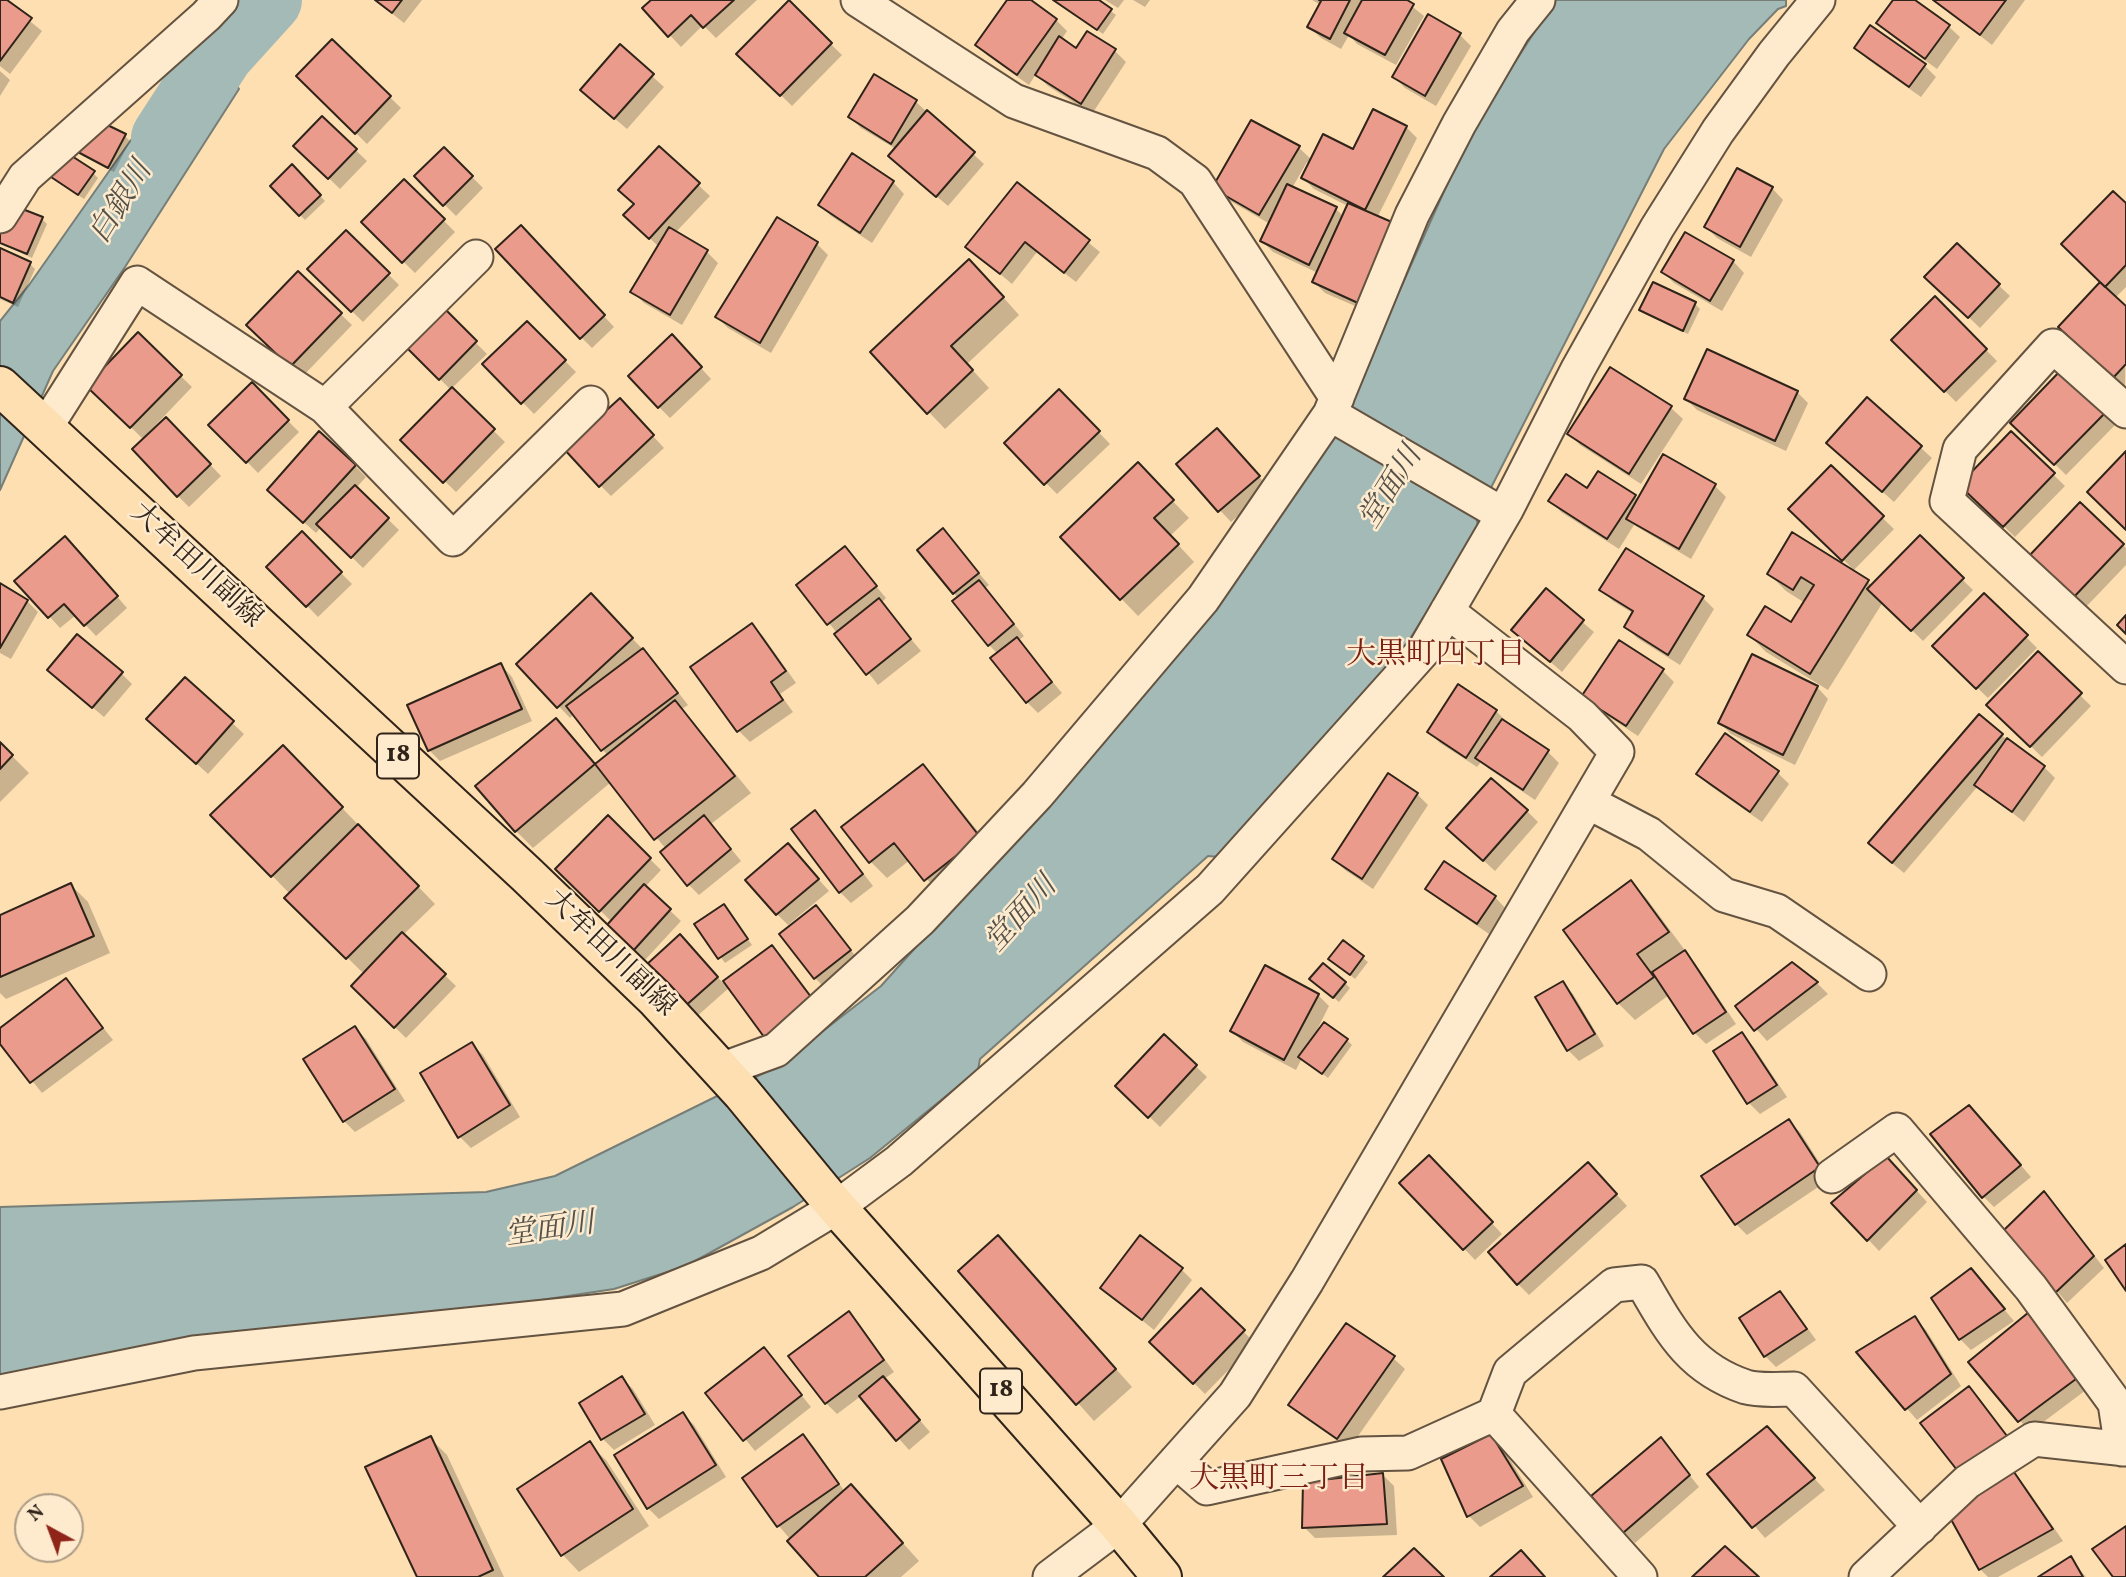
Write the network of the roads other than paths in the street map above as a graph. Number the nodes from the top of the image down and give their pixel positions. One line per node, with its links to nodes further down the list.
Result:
1 (221, 0): 5 (street)
2 (858, 0): 9 (street)
3 (1538, 0): 9 (street)
4 (1818, 0): 13 (street)
5 (0, 216)
6 (477, 257): 10 (street)
7 (0, 386): 12 (main road, 大牟田川副線 / 18)
8 (591, 403): 10 (street)
9 (1333, 406): 13 (street); 18 (street)
10 (325, 407): 12 (street)
11 (2126, 411): 15 (street)
12 (45, 428): 18 (main road, 大牟田川副線 / 18)
13 (1498, 508): 14 (street)
14 (1447, 611): 16 (street); 20 (street)
15 (2126, 667)
16 (1588, 802): 17 (street); 24 (street)
17 (1869, 974)
18 (731, 1082): 20 (main road, 大牟田川副線 / 18)
19 (1832, 1177): 23 (street)
20 (832, 1201): 21 (street); 25 (main road, 大牟田川副線 / 18)
21 (0, 1392)
22 (1494, 1414): 24 (street); 26 (street); 29 (street)
23 (2124, 1449): 26 (street)
24 (1176, 1461): 25 (street)
25 (1119, 1525): 27 (street); 28 (main road, 大牟田川副線 / 18)
26 (1920, 1527): 30 (street)
27 (1050, 1577)
28 (1162, 1577)
29 (1640, 1577)
30 (1866, 1577)

